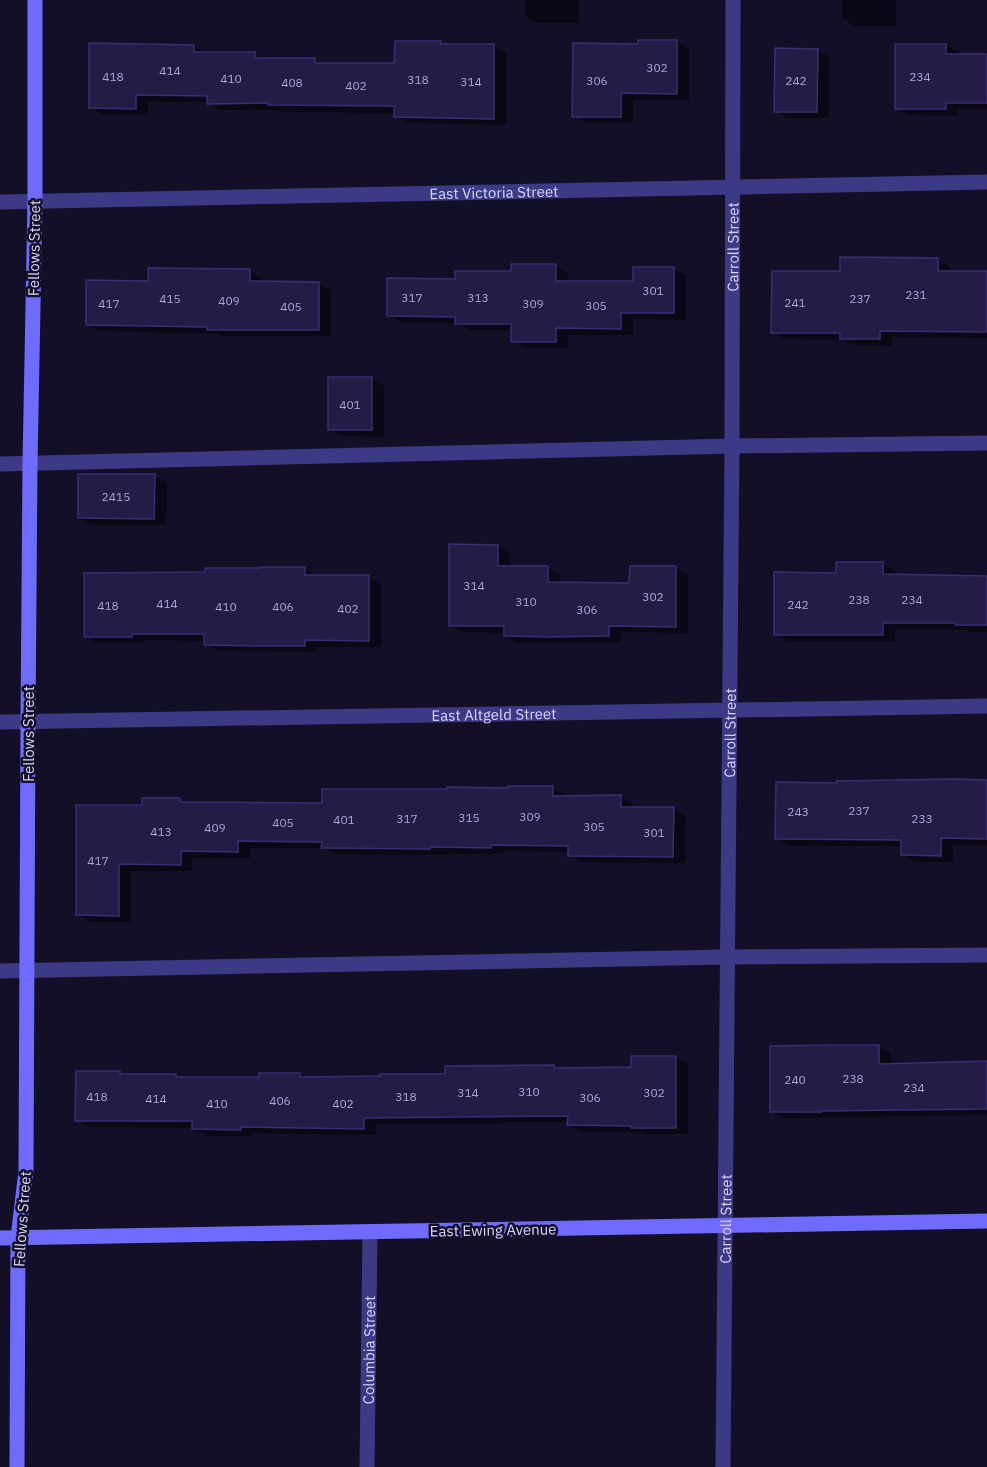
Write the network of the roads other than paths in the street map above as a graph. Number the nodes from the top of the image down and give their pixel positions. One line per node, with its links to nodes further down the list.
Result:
1 (35, 0): 5 (street, Fellows Street)
2 (733, 0): 4 (street, Carroll Street)
3 (987, 182): 4 (street, East Victoria Street)
4 (733, 187): 5 (street, East Victoria Street); 8 (street, Carroll Street)
5 (35, 201): 6 (street, East Victoria Street); 10 (street, Fellows Street)
6 (0, 202)
7 (987, 443): 8 (street)
8 (732, 446): 10 (street); 12 (street, Carroll Street)
9 (0, 464): 10 (street)
10 (30, 464): 14 (street, Fellows Street)
11 (987, 706): 12 (street, East Altgeld Street)
12 (728, 711): 14 (street, East Altgeld Street); 16 (street, Carroll Street)
13 (0, 722): 14 (street, East Altgeld Street)
14 (28, 722): 17 (street, Fellows Street)
15 (987, 955): 16 (street)
16 (726, 957): 17 (street); 20 (street, Carroll Street)
17 (27, 970): 18 (street); 23 (street, Fellows Street)
18 (0, 971)
19 (987, 1221): 20 (street, East Ewing Avenue)
20 (725, 1225): 21 (street, East Ewing Avenue); 26 (street, Carroll Street)
21 (370, 1232): 23 (street, East Ewing Avenue); 25 (street, Columbia Street)
22 (0, 1238): 23 (street, East Ewing Avenue)
23 (18, 1238): 24 (street, Fellows Street)
24 (17, 1467)
25 (367, 1467)
26 (723, 1467)

